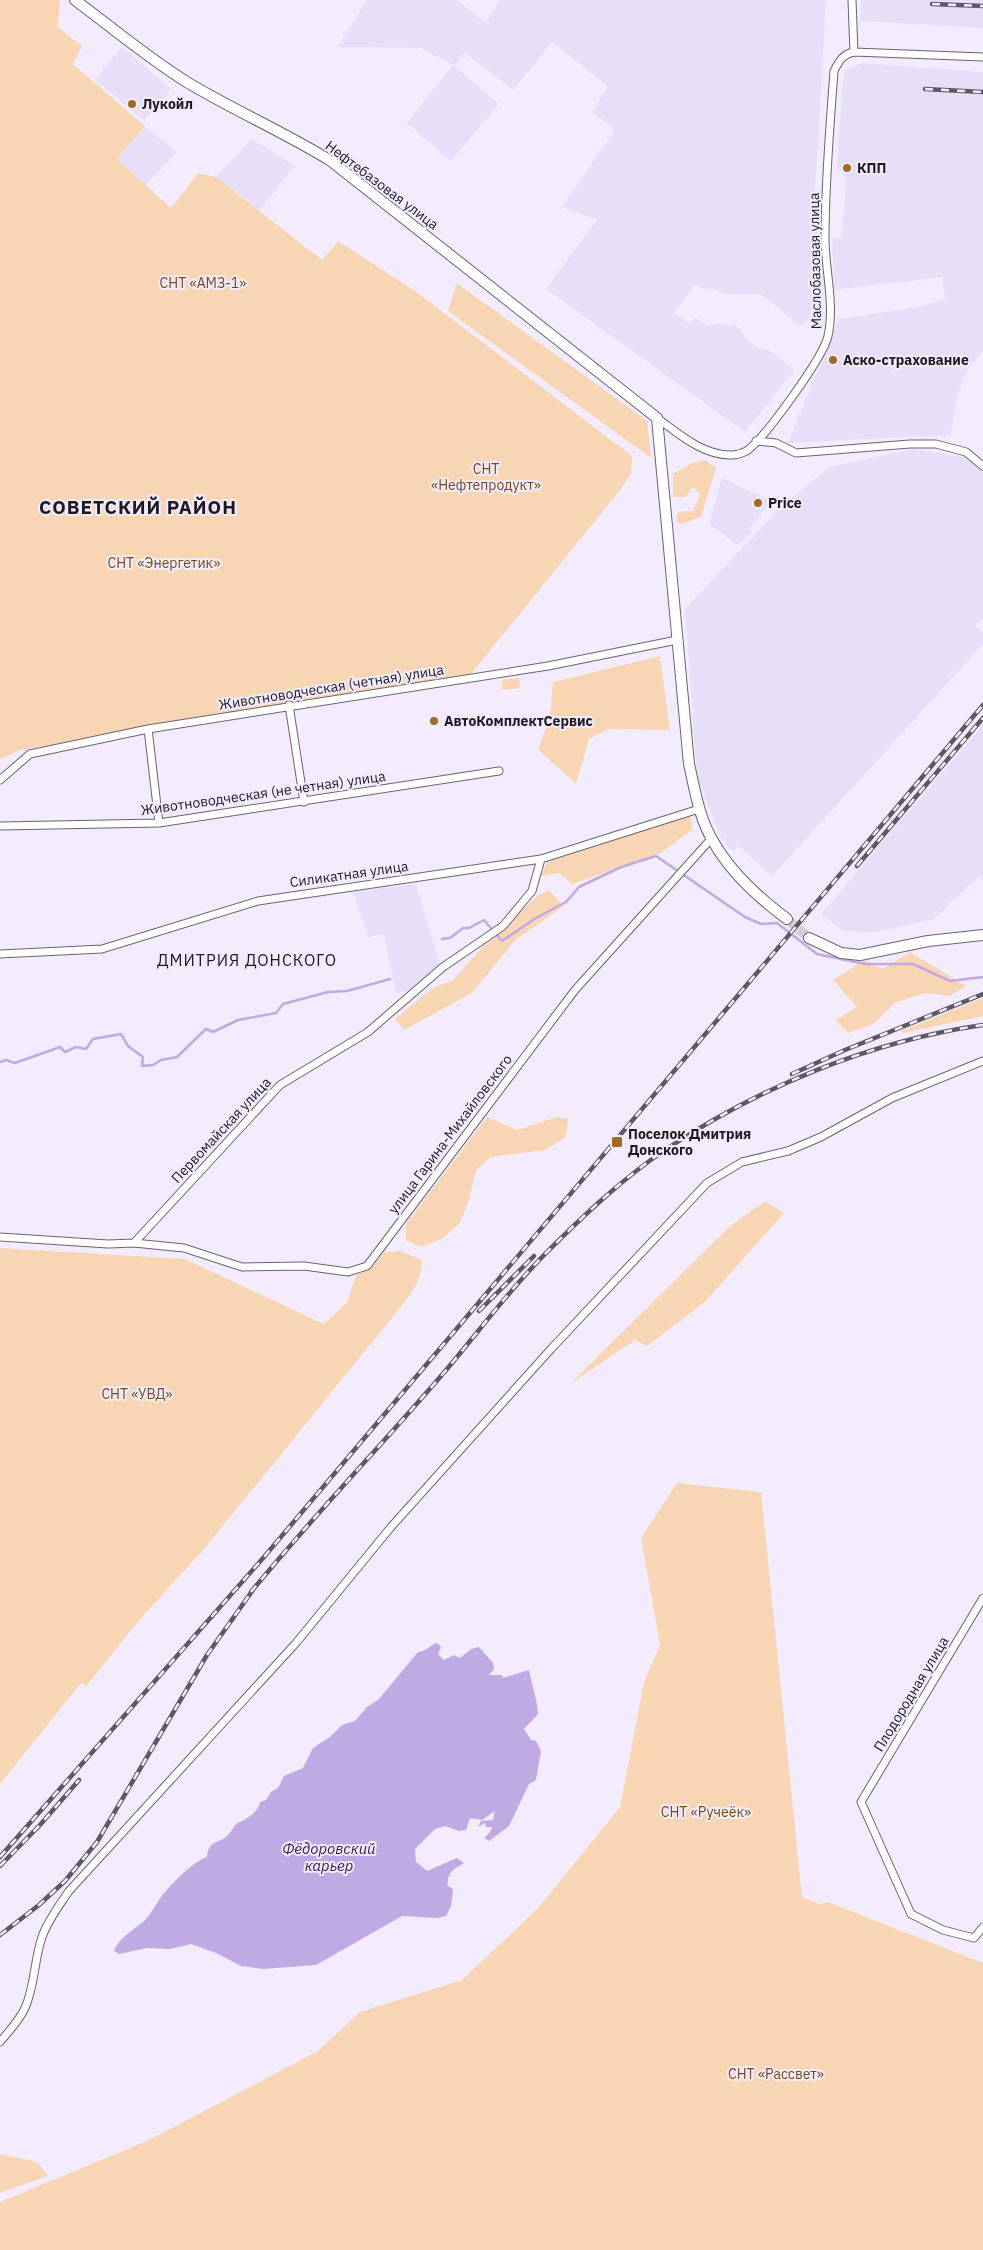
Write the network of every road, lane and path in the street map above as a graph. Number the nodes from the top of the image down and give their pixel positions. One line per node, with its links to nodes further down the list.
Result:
1 (75, 0): 5 (street, Нефтебазовая улица)
2 (852, 0): 3 (street)
3 (854, 52): 4 (street); 6 (street, Маслобазовая улица)
4 (983, 56)
5 (657, 418): 6 (street, Маслобазовая улица); 8 (street)
6 (756, 441): 7 (street)
7 (983, 466)
8 (677, 640): 9 (street, Животноводческая (четная) улица); 14 (street)
9 (289, 705): 10 (street, Животноводческая (четная) улица); 13 (street)
10 (148, 729): 12 (street, Животноводческая (четная) улица); 15 (street)
11 (499, 771): 13 (street, Животноводческая (не четная) улица)
12 (0, 780)
13 (304, 802): 15 (street, Животноводческая (не четная) улица)
14 (699, 809): 17 (street); 18 (street, Силикатная улица)
15 (159, 823): 16 (street, Животноводческая (не четная) улица)
16 (0, 826)
17 (712, 839): 19 (street); 25 (street, улица Гарина-Михайловского)
18 (541, 859): 22 (street, Силикатная улица); 25 (street, Первомайская улица)
19 (787, 919)
20 (983, 935): 21 (street)
21 (809, 938)
22 (0, 954)
23 (983, 1061): 28 (street)
24 (0, 1237): 25 (street)
25 (134, 1243)
26 (983, 1598): 27 (street, Плодородная улица)
27 (983, 1927)
28 (0, 2042)

